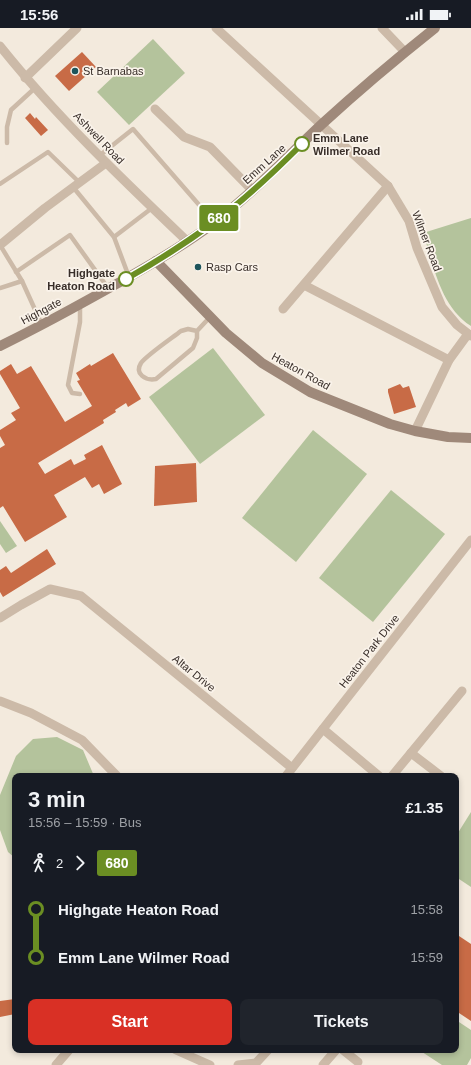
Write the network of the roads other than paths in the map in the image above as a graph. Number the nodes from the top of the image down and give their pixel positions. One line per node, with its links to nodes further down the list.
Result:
1 (77, 28): 7 (street)
2 (216, 28): 10 (street, Wilmer Road)
3 (382, 28): 6 (street)
4 (435, 28): 6 (street, Emm Lane)
5 (0, 46): 7 (street, Ashwell Road)
6 (405, 52): 10 (street, Emm Lane)
7 (25, 78): 8 (street, Ashwell Road)
8 (35, 88): 11 (lane); 12 (street, Ashwell Road)
9 (155, 108): 16 (street)
10 (322, 125): 15 (street, Wilmer Road); 16 (street, Emm Lane)
11 (7, 143)
12 (103, 159): 14 (street); 17 (street, Ashwell Road); 18 (lane)
13 (0, 184): 14 (lane)
14 (76, 185): 19 (lane); 21 (street)
15 (388, 186): 26 (street); 34 (street, Wilmer Road)
16 (252, 190): 18 (street, Emm Lane)
17 (152, 208): 19 (lane); 20 (street, Ashwell Road)
18 (214, 222): 20 (street, Emm Lane)
19 (114, 237): 24 (lane)
20 (187, 241): 22 (street, Emm Lane)
21 (0, 245): 23 (lane)
22 (156, 261): 24 (street, Highgate); 31 (street, Heaton Road)
23 (16, 272): 25 (lane); 28 (lane)
24 (129, 277): 28 (street, Highgate)
25 (22, 281): 27 (lane); 32 (lane)
26 (304, 285): 30 (street); 36 (street)
27 (0, 288)
28 (109, 289): 29 (street, Highgate)
29 (80, 304): 32 (street, Highgate); 37 (lane)
30 (283, 309)
31 (210, 317): 33 (lane); 38 (street, Heaton Road)
32 (42, 325): 35 (street, Highgate)
33 (197, 331): 33 (lane)
34 (469, 335): 36 (street)
35 (0, 346)
36 (449, 360): 38 (street)
37 (80, 394)
38 (415, 431): 39 (street, Heaton Road)
39 (471, 438)
40 (471, 540): 44 (street, Heaton Park Drive)
41 (0, 618): 46 (street, Altar Drive)
42 (462, 691): 45 (street)
43 (0, 701): 47 (street)
44 (323, 729): 46 (street, Heaton Park Drive); 49 (street)
45 (412, 753): 50 (street); 51 (street)
46 (292, 768): 48 (street, Heaton Park Drive)
47 (114, 773)
48 (288, 773)
49 (375, 773)
50 (395, 773)
51 (437, 773)
52 (66, 1053): 58 (street)
53 (183, 1053): 59 (street)
54 (265, 1053): 60 (street)
55 (333, 1053): 61 (street)
56 (347, 1053): 57 (street)
57 (358, 1062)
58 (56, 1065)
59 (210, 1065)
60 (238, 1065)
61 (323, 1065)

